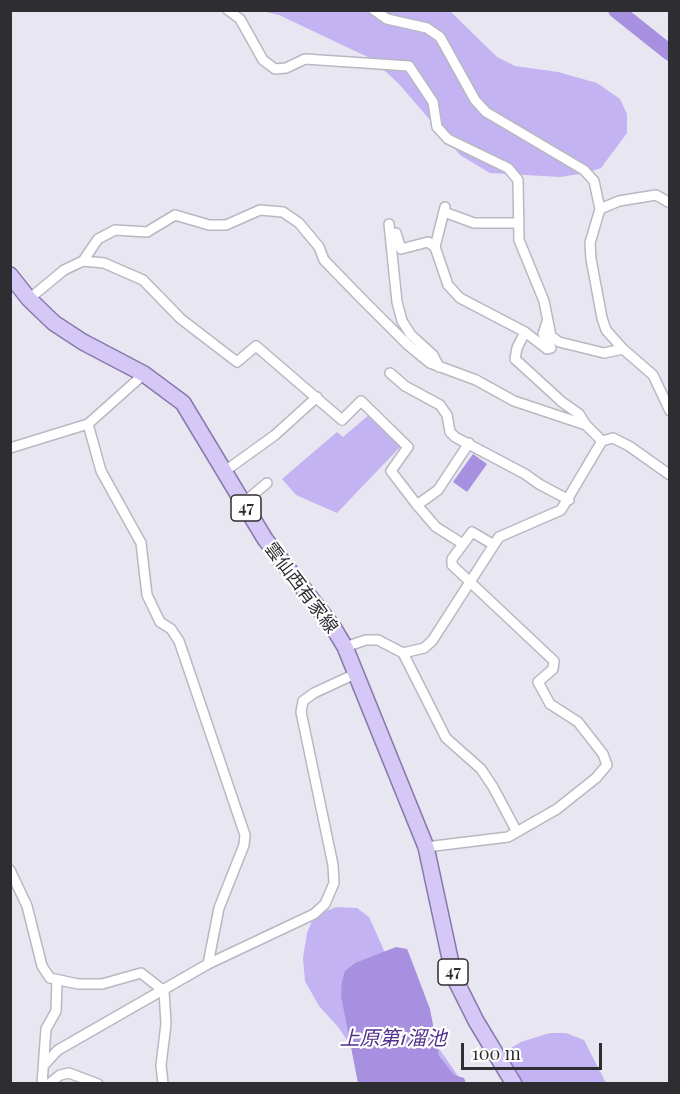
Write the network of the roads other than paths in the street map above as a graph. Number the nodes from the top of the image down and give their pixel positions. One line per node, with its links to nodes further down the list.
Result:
1 (228, 10): 5 (street)
2 (374, 10): 4 (street)
3 (669, 203): 4 (street)
4 (600, 209): 12 (street)
5 (517, 223): 6 (street); 10 (street)
6 (435, 247): 11 (street); 13 (street)
7 (82, 261): 9 (street); 13 (street); 16 (street)
8 (11, 278): 9 (main road, 雲仙西有家線 / 47)
9 (28, 298): 15 (main road, 雲仙西有家線 / 47)
10 (547, 322): 11 (street); 12 (street)
11 (525, 332): 19 (street)
12 (623, 350): 17 (street)
13 (439, 367): 19 (street)
14 (390, 373): 21 (street)
15 (144, 374): 18 (street); 23 (main road, 雲仙西有家線 / 47)
16 (317, 397): 23 (street); 28 (street)
17 (669, 411)
18 (88, 424): 22 (street); 38 (street)
19 (586, 425): 20 (street)
20 (602, 441): 24 (street); 26 (street)
21 (469, 443): 26 (street); 28 (street)
22 (10, 448)
23 (225, 471): 27 (main road, 雲仙西有家線 / 47)
24 (669, 475)
25 (267, 483): 27 (street)
26 (569, 500): 30 (street)
27 (243, 503): 32 (main road, 雲仙西有家線 / 47)
28 (417, 505): 29 (street)
29 (463, 544): 30 (street); 31 (street)
30 (494, 545): 31 (street)
31 (470, 581): 33 (street); 35 (street)
32 (345, 647): 33 (street); 34 (main road, 雲仙西有家線 / 47)
33 (403, 653): 35 (street)
34 (355, 674): 36 (main road, 雲仙西有家線 / 47); 38 (street)
35 (517, 832): 36 (street)
36 (426, 847): 46 (main road, 雲仙西有家線 / 47)
37 (10, 870): 39 (street)
38 (208, 964): 40 (street)
39 (57, 981): 40 (street); 41 (street)
40 (164, 991): 41 (street); 45 (street)
41 (45, 1064): 42 (street)
42 (42, 1083)
43 (49, 1083): 44 (street)
44 (98, 1083)
45 (163, 1083)
46 (514, 1083)

